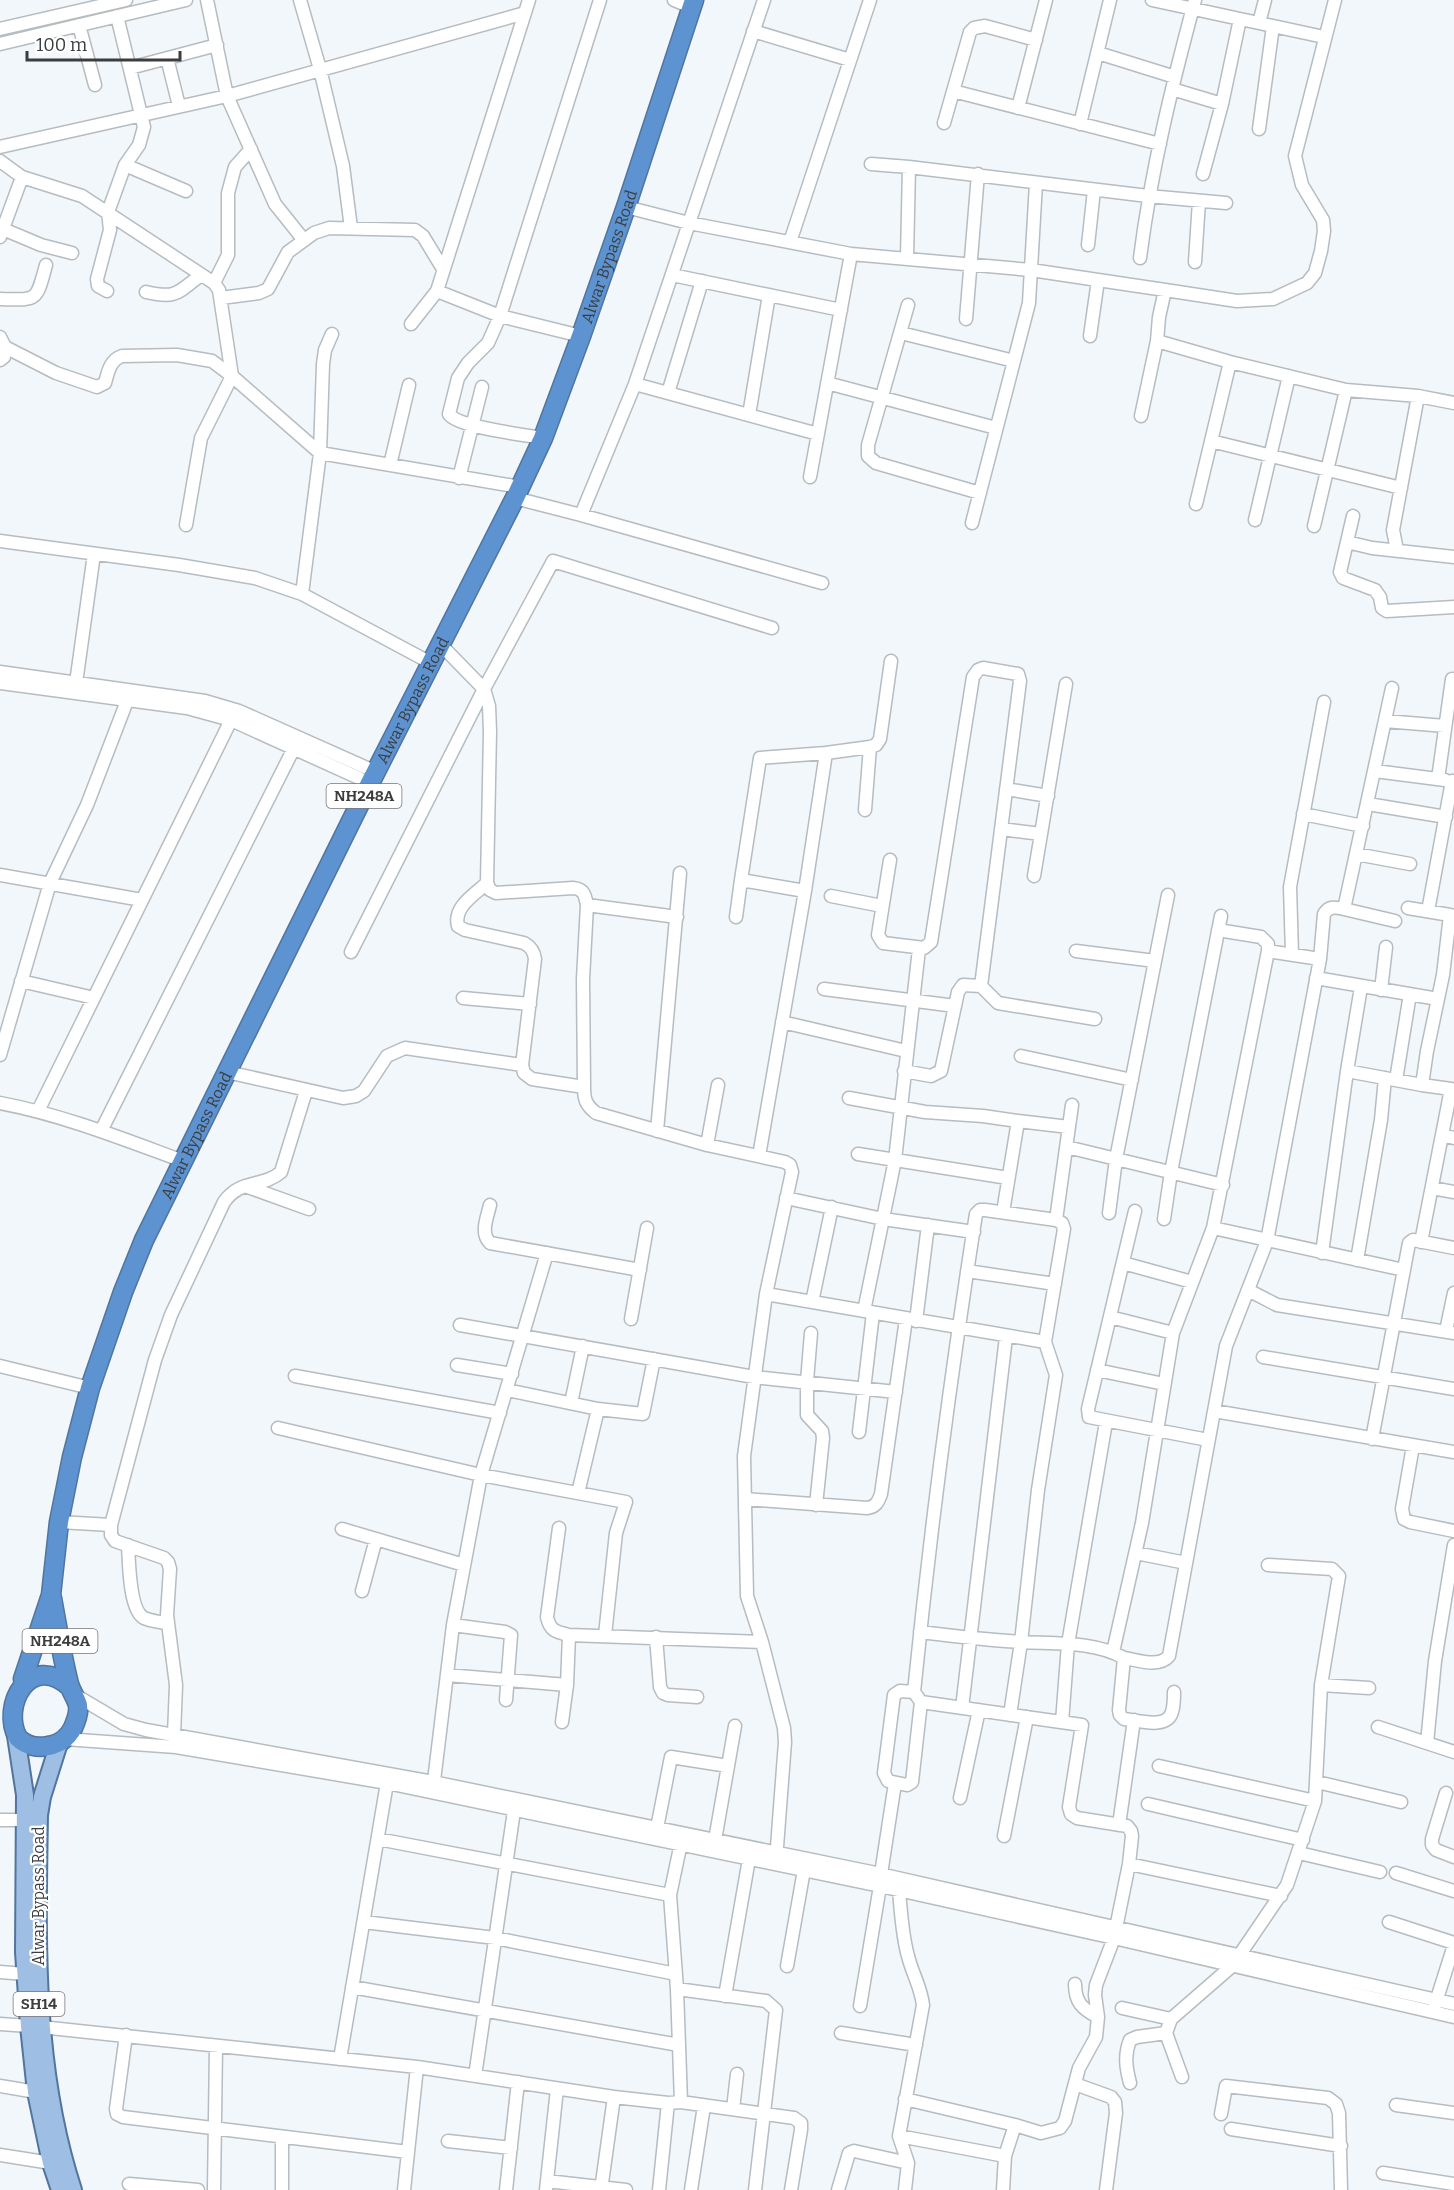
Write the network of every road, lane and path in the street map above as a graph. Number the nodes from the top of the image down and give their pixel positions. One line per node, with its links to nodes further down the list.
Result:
1 (126, 0): 22 (street)
2 (186, 0): 17 (street)
3 (207, 0): 27 (street)
4 (300, 0): 32 (street)
5 (529, 0): 16 (street)
6 (600, 0): 91 (street)
7 (764, 0): 23 (street)
8 (870, 0): 30 (street)
9 (1046, 0): 25 (street)
10 (1110, 0): 28 (street)
11 (1152, 0): 15 (street)
12 (1265, 0): 19 (street)
13 (1335, 0): 24 (street)
14 (687, 2): 60 (highway, Alwar Bypass Road / NH248A)
15 (1194, 5): 18 (street); 33 (street)
16 (525, 13): 32 (street); 75 (street)
17 (117, 16): 20 (street); 31 (street)
18 (1240, 19): 19 (street); 37 (street)
19 (1259, 23): 21 (street)
20 (79, 25): 26 (street); 34 (street)
21 (1273, 26): 24 (street); 43 (street)
22 (0, 29)
23 (753, 31): 30 (street); 62 (street)
24 (1324, 37): 82 (street)
25 (1036, 40): 35 (street); 39 (street)
26 (0, 44)
27 (217, 45): 29 (street); 36 (street)
28 (1098, 53): 33 (street); 42 (street)
29 (167, 58): 31 (street); 38 (street)
30 (850, 60): 66 (street)
31 (130, 68): 40 (street)
32 (320, 69): 36 (street); 63 (street)
33 (1174, 83): 37 (street); 44 (street)
34 (95, 85)
35 (953, 91): 39 (street); 41 (street)
36 (227, 96): 38 (street); 46 (street)
37 (1222, 104): 52 (street)
38 (179, 106): 40 (street)
39 (1018, 108): 42 (street)
40 (142, 115): 45 (street); 49 (street)
41 (944, 123)
42 (1080, 124): 44 (street)
43 (1259, 129)
44 (1160, 144): 57 (street)
45 (0, 147)
46 (250, 149): 65 (street); 81 (street)
47 (0, 161): 53 (street)
48 (871, 164): 50 (street)
49 (125, 165): 56 (street); 61 (street)
50 (909, 167): 51 (street); 70 (street)
51 (978, 174): 54 (street); 73 (street)
52 (1203, 174)
53 (22, 177): 61 (street); 64 (street)
54 (1036, 183): 55 (street); 76 (street)
55 (1094, 190): 57 (street); 67 (street)
56 (186, 191)
57 (1148, 196): 58 (street); 71 (street)
58 (1199, 201): 59 (street); 72 (street)
59 (1226, 203)
60 (626, 207): 62 (street); 96 (highway, Alwar Bypass Road / NH248A)
61 (108, 212): 77 (street); 83 (street)
62 (689, 223): 66 (street); 78 (street)
63 (351, 228): 65 (street); 75 (street)
64 (2, 233): 68 (street)
65 (303, 239): 87 (street)
66 (790, 242): 69 (street)
67 (1088, 245)
68 (72, 253)
69 (851, 254): 70 (street); 90 (street)
70 (907, 258): 73 (street)
71 (1140, 258)
72 (1195, 262)
73 (971, 264): 76 (street); 92 (street)
74 (46, 265): 88 (street)
75 (443, 269): 84 (street)
76 (1030, 270): 79 (street); 101 (street)
77 (201, 275): 81 (street); 85 (street)
78 (672, 275): 80 (street); 106 (street)
79 (1098, 280): 82 (street); 97 (street)
80 (702, 281): 86 (street); 110 (street)
81 (214, 283): 87 (street)
82 (1165, 290): 98 (street)
83 (107, 291)
84 (437, 291): 91 (street); 93 (street)
85 (146, 292)
86 (769, 295): 90 (street); 114 (street)
87 (221, 298): 103 (street)
88 (0, 299)
89 (908, 305): 94 (street)
90 (841, 310): 105 (street)
91 (500, 316): 96 (street); 116 (street)
92 (966, 319)
93 (411, 324)
94 (900, 333): 101 (street); 112 (street)
95 (332, 334): 121 (street)
96 (581, 336): 119 (highway, Alwar Bypass Road / NH248A)
97 (1090, 336)
98 (1156, 341): 102 (street); 115 (street)
99 (2, 342): 100 (street); 103 (street)
100 (0, 360)
101 (1014, 361): 117 (street)
102 (1230, 362): 104 (street); 120 (street)
103 (232, 376): 121 (street); 135 (street)
104 (1289, 376): 109 (street); 122 (street)
105 (827, 383): 112 (street); 118 (street)
106 (635, 384): 110 (street); 131 (street)
107 (409, 385): 123 (street)
108 (482, 387): 116 (street)
109 (1346, 390): 111 (street); 124 (street)
110 (668, 393): 114 (street)
111 (1418, 396): 113 (street); 127 (street)
112 (882, 398): 117 (street); 129 (street)
113 (1454, 403)
114 (749, 415): 118 (street)
115 (1141, 416)
116 (472, 425): 119 (street); 126 (street)
117 (996, 428): 129 (street)
118 (818, 434): 125 (street)
119 (543, 438): 128 (highway, Alwar Bypass Road / NH248A)
120 (1211, 441): 122 (street); 130 (street)
121 (320, 453): 123 (street); 143 (street)
122 (1271, 457): 124 (street); 133 (street)
123 (390, 465): 126 (street)
124 (1325, 470): 127 (street); 136 (street)
125 (810, 477)
126 (459, 478): 128 (street)
127 (1401, 488): 139 (street)
128 (518, 492): 131 (street); 146 (highway, Alwar Bypass Road / NH248A)
129 (980, 493): 134 (street)
130 (1196, 504)
131 (581, 515): 142 (street)
132 (1353, 516): 138 (street)
133 (1255, 520)
134 (972, 523)
135 (186, 525)
136 (1314, 526)
137 (0, 541): 140 (street)
138 (1347, 542): 139 (street); 144 (street)
139 (1396, 550): 141 (street)
140 (94, 554): 143 (street); 152 (street)
141 (1454, 557)
142 (822, 584)
143 (302, 594): 148 (street)
144 (1454, 607)
145 (772, 628): 155 (street)
146 (441, 645): 148 (highway, Alwar Bypass Road / NH248A); 155 (street)
147 (891, 661): 161 (street)
148 (431, 663): 165 (highway, Alwar Bypass Road / NH248A)
149 (0, 672): 152 (street)
150 (1452, 679): 160 (street)
151 (0, 683): 156 (street)
152 (76, 683): 158 (street)
153 (1066, 684): 169 (street)
154 (1392, 688): 159 (street)
155 (484, 689): 185 (street); 205 (street)
156 (127, 701): 158 (street); 184 (street)
157 (1324, 702): 172 (street)
158 (233, 715): 162 (street); 165 (street); 189 (street)
159 (1385, 721): 160 (street); 164 (street)
160 (1445, 726): 166 (street)
161 (870, 747): 163 (street); 171 (street)
162 (294, 748): 165 (street); 245 (street)
163 (826, 753): 183 (street); 186 (street)
164 (1375, 771): 166 (street); 170 (street)
165 (373, 778): 228 (highway, Alwar Bypass Road / NH248A)
166 (1438, 779): 167 (street)
167 (1453, 781): 173 (street)
168 (1006, 789): 169 (street); 175 (street); 202 (street)
169 (1048, 796): 176 (street)
170 (1368, 804): 173 (street); 174 (street)
171 (865, 810)
172 (1303, 814): 174 (street); 206 (street)
173 (1446, 817): 194 (street)
174 (1363, 826): 177 (street)
175 (1001, 829): 176 (street); 211 (street)
176 (1041, 834): 182 (street)
177 (1356, 854): 179 (street); 193 (street)
178 (890, 860): 191 (street)
179 (1410, 864)
180 (680, 873): 197 (street)
181 (0, 875): 184 (street)
182 (1034, 876)
183 (741, 880): 186 (street); 198 (street)
184 (50, 883): 189 (street); 210 (street)
185 (487, 883): 190 (street); 220 (street)
186 (805, 891): 223 (street)
187 (1168, 895): 208 (street)
188 (831, 896): 191 (street)
189 (142, 900): 216 (street)
190 (586, 905): 197 (street); 235 (street)
191 (882, 906): 202 (street)
192 (1408, 908): 194 (street)
193 (1344, 909): 199 (street); 207 (street)
194 (1428, 911): 195 (street)
195 (1452, 915): 218 (street)
196 (1221, 916): 200 (street)
197 (677, 917): 246 (street)
198 (736, 917)
199 (1395, 921)
200 (1218, 930): 204 (street); 255 (street)
201 (1386, 947): 214 (street)
202 (919, 949): 219 (street)
203 (1076, 951): 208 (street)
204 (1268, 951): 206 (street); 257 (street)
205 (351, 952)
206 (1292, 954): 207 (street)
207 (1320, 959): 209 (street)
208 (1155, 961): 232 (street)
209 (1316, 978): 212 (street); 275 (street)
210 (21, 981): 216 (street); 225 (street)
211 (981, 986): 221 (street); 222 (street)
212 (1361, 987): 214 (street); 230 (street)
213 (824, 989): 219 (street)
214 (1381, 990): 215 (street)
215 (1410, 994): 218 (street); 231 (street)
216 (94, 998): 242 (street)
217 (463, 998): 220 (street)
218 (1438, 999): 234 (street)
219 (912, 1001): 221 (street); 224 (street)
220 (530, 1004): 227 (street)
221 (955, 1006): 229 (street)
222 (1095, 1020)
223 (782, 1022): 224 (street); 251 (street)
224 (906, 1051): 229 (street)
225 (0, 1055)
226 (1021, 1056): 232 (street)
227 (522, 1065): 235 (street); 237 (street)
228 (228, 1071): 237 (street); 254 (highway, Alwar Bypass Road / NH248A)
229 (904, 1071): 241 (street)
230 (1347, 1071): 231 (street); 279 (street)
231 (1391, 1079): 234 (street); 280 (street)
232 (1132, 1080): 252 (street)
233 (718, 1085): 248 (street)
234 (1422, 1085): 236 (street)
235 (584, 1087): 246 (street)
236 (1452, 1090): 247 (street)
237 (306, 1091): 258 (street)
238 (849, 1098): 241 (street)
239 (0, 1103): 242 (street)
240 (1072, 1105): 244 (street)
241 (901, 1107): 243 (street); 253 (street)
242 (38, 1111): 245 (street)
243 (1018, 1121): 244 (street); 256 (street)
244 (1069, 1127): 249 (street)
245 (101, 1131): 254 (street)
246 (657, 1131): 248 (street)
247 (1448, 1137): 259 (street)
248 (707, 1145): 251 (street)
249 (1067, 1147): 252 (street); 270 (street)
250 (858, 1154): 253 (street)
251 (759, 1156): 261 (street)
252 (1116, 1159): 255 (street); 267 (street)
253 (895, 1160): 256 (street); 268 (street)
254 (183, 1161): 316 (highway, Alwar Bypass Road / NH248A)
255 (1171, 1172): 257 (street); 269 (street)
256 (1008, 1178): 266 (street)
257 (1223, 1185): 273 (street)
258 (244, 1186): 264 (street); 338 (street)
259 (1432, 1188): 260 (street); 276 (street)
260 (1454, 1192)
261 (786, 1198): 263 (street); 289 (street)
262 (490, 1205): 278 (street)
263 (832, 1208): 268 (street); 290 (street)
264 (309, 1209)
265 (1136, 1211): 281 (street)
266 (1003, 1212): 270 (street); 274 (street)
267 (1108, 1213)
268 (883, 1219): 271 (street); 291 (street)
269 (1164, 1219)
270 (1056, 1220): 286 (street)
271 (928, 1225): 274 (street); 294 (street)
272 (647, 1228): 282 (street)
273 (1213, 1228): 275 (street); 285 (street)
274 (974, 1232): 284 (street)
275 (1266, 1241): 279 (street); 287 (street)
276 (1421, 1242): 277 (street); 283 (street)
277 (1454, 1248)
278 (547, 1253): 282 (street); 301 (street)
279 (1322, 1253): 280 (street)
280 (1357, 1260): 283 (street)
281 (1123, 1263): 285 (street); 292 (street)
282 (640, 1270): 293 (street)
283 (1404, 1270): 295 (street)
284 (967, 1271): 286 (street); 297 (street)
285 (1192, 1282): 300 (street)
286 (1055, 1284): 303 (street)
287 (1248, 1290): 295 (street); 323 (street)
288 (1454, 1293): 298 (street)
289 (766, 1294): 290 (street); 312 (street)
290 (812, 1302): 291 (street)
291 (868, 1312): 294 (street); 317 (street)
292 (1110, 1317): 300 (street); 309 (street)
293 (632, 1319)
294 (911, 1320): 297 (street); 320 (street)
295 (1393, 1323): 298 (street); 313 (street)
296 (460, 1324): 301 (street)
297 (957, 1328): 302 (street); 353 (street)
298 (1450, 1332)
299 (811, 1333): 314 (street)
300 (1173, 1333): 315 (street)
301 (524, 1336): 304 (street); 310 (street)
302 (1006, 1337): 303 (street); 357 (street)
303 (1045, 1342): 359 (street)
304 (583, 1346): 306 (street); 321 (street)
305 (1263, 1357): 313 (street)
306 (654, 1359): 312 (street); 322 (street)
307 (457, 1365): 310 (street)
308 (0, 1366): 316 (street)
309 (1097, 1370): 315 (street); 325 (street)
310 (512, 1374): 319 (street)
311 (295, 1376): 324 (street)
312 (754, 1377): 314 (street); 335 (street)
313 (1383, 1377): 318 (street); 329 (street)
314 (807, 1381): 317 (street); 336 (street)
315 (1164, 1384): 327 (street)
316 (90, 1388): 337 (highway, Alwar Bypass Road / NH248A)
317 (864, 1388): 320 (street); 328 (street)
318 (1454, 1389)
319 (507, 1390): 321 (street); 324 (street)
320 (896, 1392): 336 (street)
321 (571, 1403): 322 (street)
322 (598, 1409): 334 (street)
323 (1214, 1411): 329 (street); 330 (street)
324 (500, 1413): 333 (street)
325 (1106, 1422): 327 (street); 360 (street)
326 (278, 1428): 333 (street)
327 (1156, 1431): 330 (street); 345 (street)
328 (859, 1432)
329 (1372, 1439): 331 (street)
330 (1208, 1440): 346 (street)
331 (1413, 1446): 332 (street); 341 (street)
332 (1454, 1452)
333 (481, 1474): 334 (street); 347 (street)
334 (578, 1493): 355 (street)
335 (745, 1499): 336 (street); 358 (street)
336 (816, 1505)
337 (59, 1522): 338 (street); 350 (highway, Alwar Bypass Road / NH248A)
338 (111, 1525): 343 (street)
339 (559, 1528): 354 (street)
340 (342, 1529): 342 (street)
341 (1454, 1531)
342 (376, 1539): 347 (street); 349 (street)
343 (128, 1545): 351 (street); 351 (street)
344 (1454, 1545): 387 (street)
345 (1136, 1553): 346 (street); 361 (street)
346 (1186, 1563): 362 (street)
347 (464, 1565): 352 (street)
348 (1268, 1565): 366 (street)
349 (362, 1591)
350 (51, 1594): 365 (highway, NH248A); 370 (highway, NH248A)
351 (168, 1624): 385 (street)
352 (453, 1625): 363 (street); 364 (street)
353 (920, 1632): 357 (street); 373 (street)
354 (569, 1635): 355 (street); 368 (street)
355 (605, 1635): 356 (street)
356 (656, 1637): 358 (street); 372 (street)
357 (971, 1638): 359 (street); 375 (street)
358 (762, 1642): 411 (street)
359 (1021, 1642): 360 (street); 377 (street)
360 (1068, 1644): 361 (street); 381 (street)
361 (1113, 1652): 362 (street)
362 (1124, 1658): 379 (street)
363 (447, 1675): 364 (street); 394 (street)
364 (507, 1680): 368 (street); 374 (street)
365 (21, 1681): 367 (highway, NH248A); 370 (highway, NH248A); 384 (highway, NH248A)
366 (1321, 1685): 369 (street); 391 (street)
367 (0, 1686)
368 (567, 1686): 380 (street)
369 (1370, 1688)
370 (72, 1691): 385 (street); 386 (highway, NH248A)
371 (1174, 1692): 379 (street)
372 (697, 1697)
373 (917, 1697): 375 (street); 392 (street); 392 (street)
374 (506, 1700)
375 (962, 1708): 376 (street)
376 (979, 1710): 377 (street); 396 (street)
377 (1010, 1715): 378 (street)
378 (1027, 1717): 381 (street); 405 (street)
379 (1134, 1720): 403 (street)
380 (562, 1722)
381 (1062, 1722): 403 (street)
382 (735, 1726): 389 (street)
383 (1378, 1727): 387 (street)
384 (9, 1731): 386 (highway); 401 (main road, SH14)
385 (174, 1735): 394 (street)
386 (62, 1741): 393 (street); 401 (main road, SH14)
387 (1426, 1743): 388 (street)
388 (1454, 1752)
389 (728, 1766): 404 (street); 408 (street)
390 (1160, 1766): 397 (street)
391 (1317, 1782): 397 (street); 398 (street)
392 (895, 1783): 418 (street)
393 (387, 1784): 394 (street); 406 (street)
394 (433, 1787): 399 (street)
395 (1446, 1793): 410 (street)
396 (960, 1798)
397 (1315, 1801): 409 (street)
398 (1401, 1802)
399 (515, 1804): 404 (street); 407 (street); 413 (street)
400 (1148, 1804): 409 (street)
401 (32, 1817): 402 (street); 431 (main road, SH14); 446 (main road, Alwar Bypass Road / SH14)
402 (0, 1820)
403 (1119, 1825): 414 (street)
404 (657, 1828): 407 (street)
405 (1004, 1836)
406 (378, 1839): 413 (street); 423 (street)
407 (682, 1839): 408 (street); 412 (street); 421 (street)
408 (715, 1840): 411 (street)
409 (1301, 1847): 416 (street); 422 (street)
410 (1454, 1857)
411 (776, 1858): 412 (street); 415 (street); 418 (street)
412 (749, 1859): 436 (street)
413 (506, 1864): 421 (street); 426 (street)
414 (1129, 1864): 422 (street); 425 (street)
415 (804, 1870): 418 (street); 429 (street)
416 (1380, 1872)
417 (1396, 1873): 420 (street)
418 (880, 1880): 419 (street); 425 (street); 438 (street)
419 (899, 1890): 425 (street); 451 (street)
420 (1454, 1891)
421 (670, 1895): 432 (street)
422 (1281, 1896): 428 (street)
423 (364, 1922): 426 (street); 434 (street)
424 (1389, 1922): 427 (street)
425 (1115, 1933): 428 (street); 442 (street)
426 (495, 1938): 432 (street); 441 (street)
427 (1454, 1944): 439 (street)
428 (1236, 1960): 439 (street); 444 (street)
429 (787, 1966)
430 (0, 1972): 431 (street)
431 (25, 1974): 446 (main road, SH14)
432 (676, 1974): 435 (street)
433 (1075, 1984): 442 (street)
434 (352, 1987): 441 (street); 453 (street)
435 (677, 1989): 436 (street); 450 (street)
436 (725, 1996): 473 (street)
437 (1454, 2004): 439 (street)
438 (860, 2006)
439 (1435, 2006): 443 (street)
440 (1122, 2008): 444 (street)
441 (484, 2011): 450 (street); 456 (street)
442 (1098, 2017): 460 (street)
443 (1454, 2018)
444 (1171, 2019): 448 (street)
445 (0, 2024): 446 (street)
446 (35, 2026): 449 (street); 463 (main road, SH14); 495 (main road, Alwar Bypass Road / SH14)
447 (841, 2033): 451 (street)
448 (1166, 2033): 457 (street); 459 (street)
449 (126, 2035): 452 (street); 475 (street)
450 (679, 2045): 466 (street)
451 (916, 2046): 465 (street)
452 (216, 2047): 453 (street); 475 (street)
453 (340, 2059): 454 (street)
454 (417, 2067): 456 (street); 482 (street)
455 (737, 2074): 470 (street)
456 (475, 2076): 458 (street)
457 (1182, 2077)
458 (518, 2082): 462 (street); 481 (street)
459 (1130, 2083)
460 (1075, 2084): 474 (street); 508 (street)
461 (0, 2086): 463 (street)
462 (557, 2089): 464 (street); 491 (street)
463 (36, 2092): 486 (main road, SH14)
464 (614, 2097): 467 (street); 492 (street)
465 (905, 2099): 474 (street); 477 (street)
466 (681, 2102): 467 (street); 469 (street)
467 (668, 2103): 501 (street)
468 (1396, 2105): 471 (street)
469 (704, 2106): 470 (street); 502 (street)
470 (733, 2109): 473 (street)
471 (1454, 2113)
472 (1221, 2114): 480 (street)
473 (764, 2115): 503 (street); 504 (street)
474 (1015, 2125): 484 (street)
475 (215, 2129): 478 (street); 497 (street)
476 (1231, 2129): 480 (street)
477 (899, 2136): 484 (street); 487 (street)
478 (282, 2137): 482 (street); 498 (street)
479 (448, 2141): 481 (street)
480 (1341, 2146): 509 (street)
481 (511, 2148): 499 (street)
482 (408, 2152): 493 (street)
483 (0, 2155): 485 (street); 486 (street)
484 (1005, 2156): 507 (street)
485 (0, 2162)
486 (51, 2163): 494 (main road, SH14)
487 (908, 2163): 505 (street); 506 (street)
488 (1383, 2173): 490 (street)
489 (129, 2184): 496 (street)
490 (1454, 2184)
491 (546, 2186): 492 (street)
492 (601, 2188): 500 (street)
493 (406, 2189)
494 (60, 2190)
495 (73, 2190)
496 (198, 2190)
497 (214, 2190)
498 (282, 2190)
499 (506, 2190)
500 (626, 2190)
501 (659, 2190)
502 (691, 2190)
503 (755, 2190)
504 (791, 2190)
505 (838, 2190)
506 (905, 2190)
507 (1003, 2190)
508 (1106, 2190)
509 (1341, 2190)

